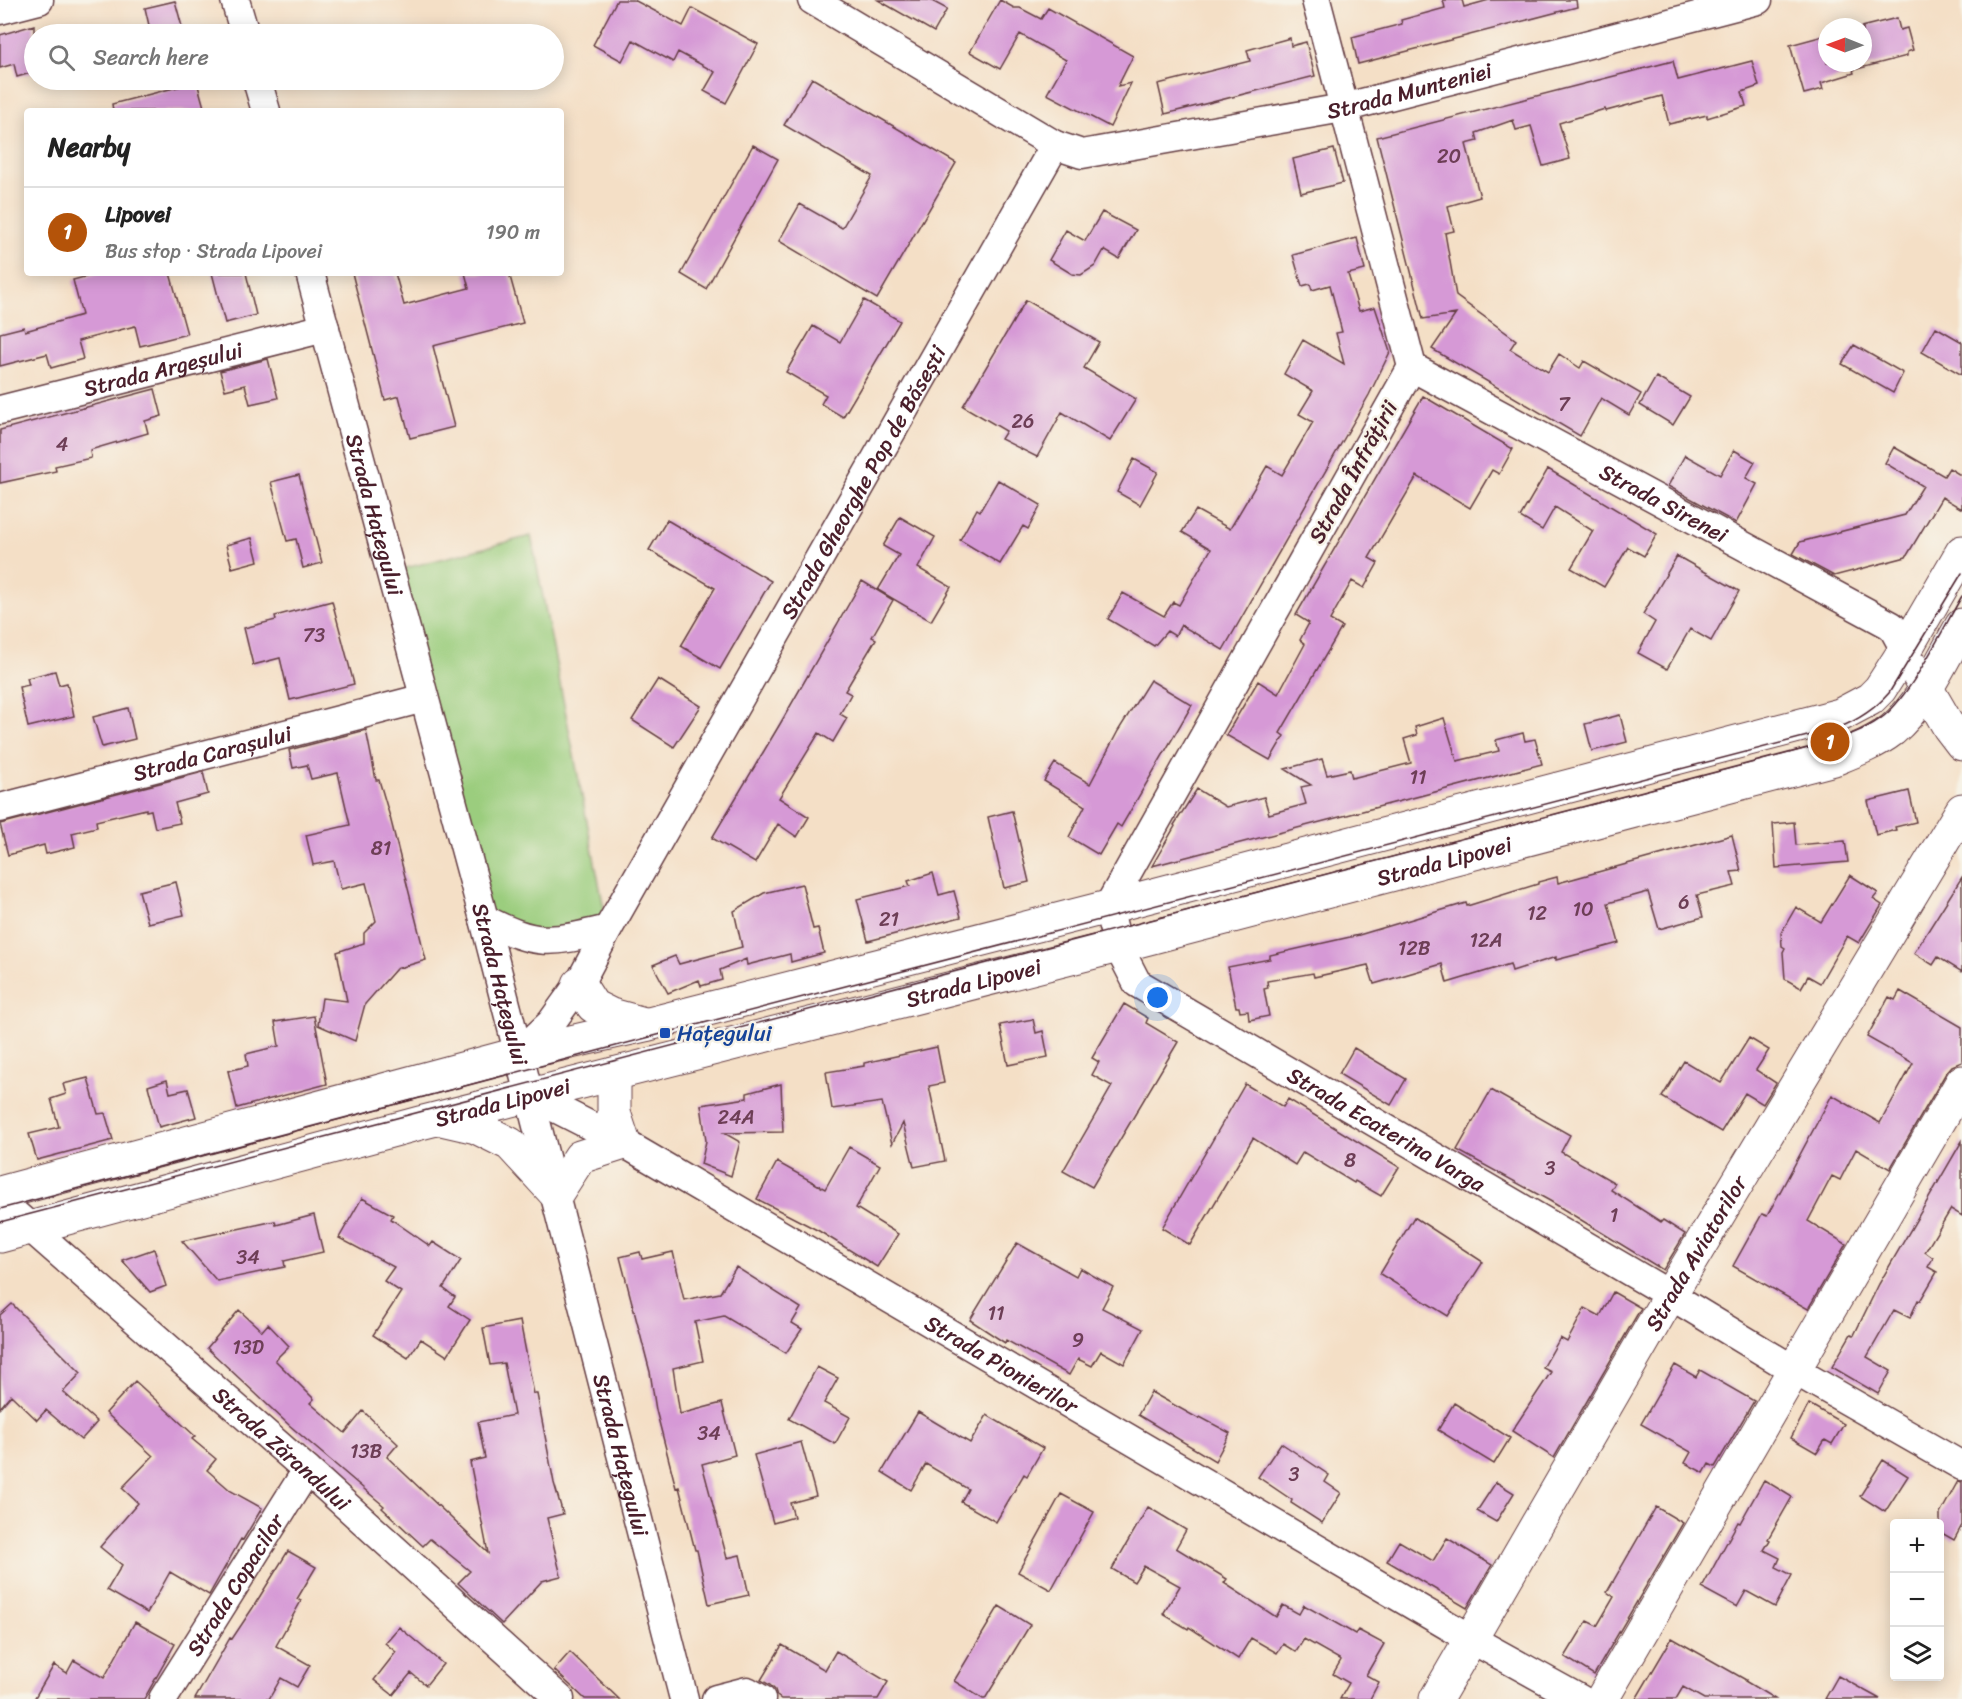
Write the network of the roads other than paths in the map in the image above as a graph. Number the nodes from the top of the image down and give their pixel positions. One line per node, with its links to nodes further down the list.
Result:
1 (39, 0): 6 (street)
2 (236, 0): 7 (street)
3 (812, 0): 11 (street)
4 (1316, 0): 10 (street)
5 (1758, 0): 10 (street, Strada Munteniei)
6 (0, 10)
7 (242, 24)
8 (260, 90): 9 (street)
9 (265, 108)
10 (1343, 108): 11 (street, Strada Munteniei); 14 (street)
11 (1054, 145): 26 (street, Strada Gheorghe Pop de Băsești)
12 (311, 276): 13 (street, Strada Hațegului)
13 (325, 328): 15 (street, Strada Argeșului); 20 (street, Strada Hațegului)
14 (1412, 368): 18 (street, Strada Sirenei); 24 (street, Strada Înfrățirii)
15 (0, 410)
16 (1962, 552): 18 (street)
17 (1962, 625): 19 (street)
18 (1905, 650): 19 (street); 24 (street, Strada Lipovei)
19 (1926, 688): 21 (street); 27 (street, Strada Lipovei)
20 (424, 698): 22 (street, Strada Carașului); 25 (street, Strada Hațegului)
21 (1962, 744)
22 (0, 807)
23 (1962, 810): 41 (street, Strada Aviatorilor)
24 (1108, 907): 27 (street, Strada Ecaterina Varga); 29 (street, Strada Lipovei)
25 (484, 919): 26 (street); 30 (street, Strada Hațegului)
26 (608, 928): 28 (street, Strada Gheorghe Pop de Băsești)
27 (1118, 946): 31 (street, Strada Lipovei); 41 (street, Strada Ecaterina Varga)
28 (579, 984): 29 (street); 30 (street, Strada Gheorghe Pop de Băsești)
29 (645, 1025): 30 (street, Strada Lipovei)
30 (518, 1054): 33 (street, Strada Hațegului); 36 (street, Strada Lipovei)
31 (614, 1074): 33 (street, Strada Lipovei); 35 (street)
32 (1962, 1082): 42 (street)
33 (530, 1095): 34 (street, Strada Lipovei); 35 (street, Strada Pionierilor); 37 (street, Strada Hațegului)
34 (439, 1118): 37 (street); 39 (street, Strada Lipovei)
35 (624, 1143): 37 (street); 45 (street, Strada Pionierilor)
36 (0, 1193)
37 (556, 1194): 48 (street, Strada Hațegului)
38 (0, 1201): 39 (street, Strada Zărandului)
39 (32, 1228): 40 (street, Strada Lipovei); 44 (street, Strada Zărandului)
40 (0, 1236)
41 (1670, 1295): 42 (street, Strada Ecaterina Varga); 45 (street, Strada Aviatorilor)
42 (1794, 1370): 43 (street, Strada Ecaterina Varga); 53 (street)
43 (1962, 1466)
44 (307, 1470): 46 (street, Strada Copacilor); 47 (street, Strada Zărandului)
45 (1471, 1639): 51 (street, Strada Aviatorilor); 52 (street, Strada Pionierilor)
46 (163, 1699)
47 (560, 1699)
48 (684, 1699)
49 (716, 1699): 50 (street)
50 (761, 1699)
51 (1436, 1699)
52 (1580, 1699)
53 (1602, 1699)

